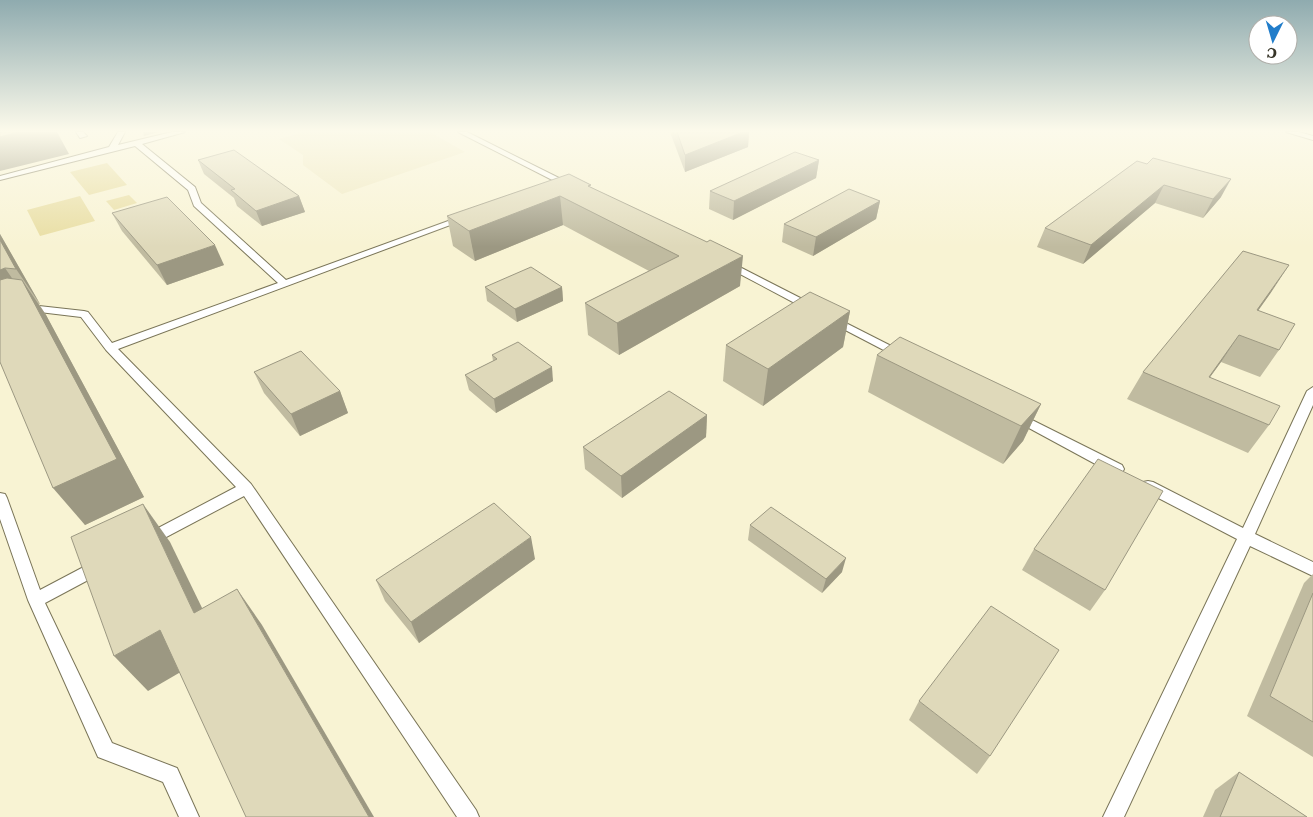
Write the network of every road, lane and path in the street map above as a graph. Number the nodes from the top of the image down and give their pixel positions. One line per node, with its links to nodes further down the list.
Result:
1 (30, 170): 4 (lane)
2 (169, 170): 10 (lane)
3 (539, 170): 5 (lane)
4 (0, 178)
5 (563, 182): 6 (lane); 7 (lane)
6 (544, 188)
7 (581, 190)
8 (470, 216): 10 (lane)
9 (714, 257): 13 (lane)
10 (285, 284): 12 (lane)
11 (0, 318): 12 (lane)
12 (110, 348): 18 (lane)
13 (915, 363)
14 (1313, 391): 20 (lane)
15 (1011, 413): 16 (lane)
16 (1124, 473)
17 (1142, 482): 20 (lane)
18 (246, 488): 21 (lane); 26 (lane)
19 (0, 498): 24 (lane)
20 (1246, 537): 23 (lane); 27 (lane)
21 (132, 549)
22 (114, 558): 24 (lane)
23 (1313, 569)
24 (36, 600): 25 (lane)
25 (188, 817)
26 (469, 817)
27 (1113, 817)

